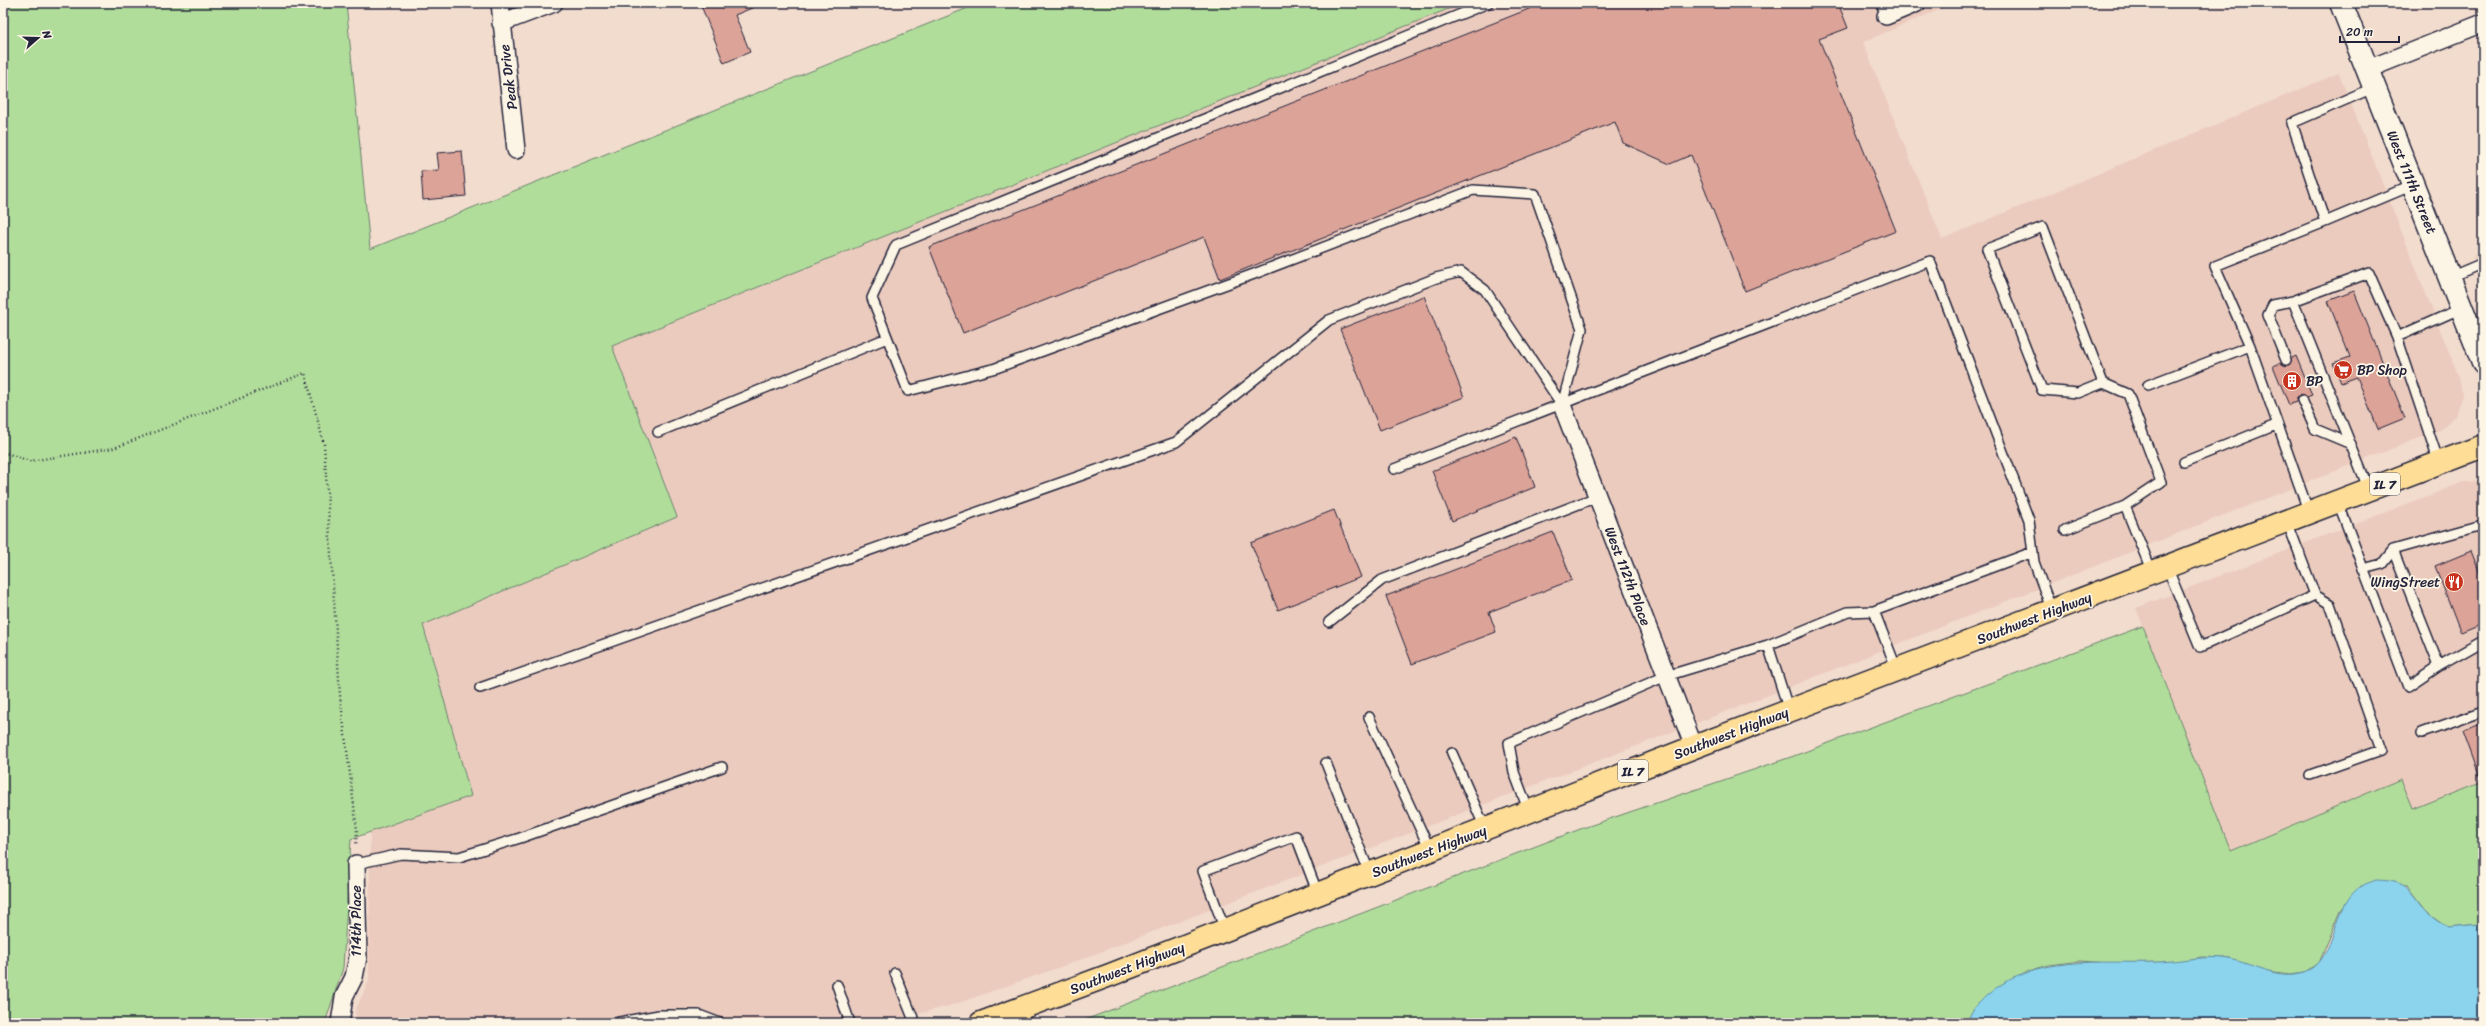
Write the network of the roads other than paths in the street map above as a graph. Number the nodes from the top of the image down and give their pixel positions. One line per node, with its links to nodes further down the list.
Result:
1 (500, 3): 7 (street, Peak Drive)
2 (554, 3): 7 (street)
3 (1488, 3): 18 (lane)
4 (1917, 3): 6 (street)
5 (2341, 3): 9 (main road, West 111th Street)
6 (1883, 10)
7 (502, 23): 10 (street, Peak Drive)
8 (2483, 23): 9 (street)
9 (2371, 78): 11 (main road, West 111th Street); 12 (lane)
10 (516, 150)
11 (2414, 185): 12 (lane); 14 (main road, West 111th Street)
12 (2325, 222): 19 (lane)
13 (2483, 263): 14 (lane)
14 (2450, 277): 16 (main road, West 111th Street)
15 (2294, 300): 17 (lane); 21 (lane); 28 (lane)
16 (2462, 308): 17 (lane); 20 (main road, West 111th Street)
17 (2397, 337): 31 (lane)
18 (887, 338): 25 (lane); 27 (lane)
19 (2250, 346): 23 (lane); 26 (lane)
20 (2482, 355)
21 (2286, 360)
22 (2103, 383): 22 (lane); 36 (lane)
23 (2148, 385)
24 (2302, 400): 28 (lane)
25 (1562, 404): 32 (lane); 34 (street, West 112th Place); 42 (lane); 54 (lane)
26 (2276, 425): 30 (lane); 37 (lane)
27 (658, 432)
28 (2351, 444): 33 (lane)
29 (2483, 446): 31 (main road, Southwest Highway / IL 7)
30 (2184, 462)
31 (2439, 463): 33 (main road, Southwest Highway / IL 7)
32 (1394, 469)
33 (2369, 490): 35 (main road, Southwest Highway / IL 7)
34 (1597, 497): 48 (lane); 53 (street, West 112th Place)
35 (2338, 502): 37 (main road, Southwest Highway / IL 7); 43 (lane)
36 (2125, 506): 40 (lane); 44 (lane)
37 (2309, 513): 38 (main road, Southwest Highway / IL 7)
38 (2287, 521): 44 (main road, Southwest Highway / IL 7); 45 (lane)
39 (2483, 528): 41 (lane)
40 (2065, 530)
41 (2393, 550): 43 (lane); 51 (lane)
42 (2034, 552): 46 (lane); 47 (lane)
43 (2363, 569): 51 (lane)
44 (2159, 570): 45 (lane); 46 (main road, Southwest Highway / IL 7)
45 (2315, 595): 63 (lane)
46 (2052, 610): 52 (main road, Southwest Highway / IL 7)
47 (1874, 611): 50 (lane); 52 (lane)
48 (1329, 622)
49 (2483, 641): 51 (lane)
50 (1768, 645): 53 (lane); 55 (lane)
51 (2439, 666)
52 (1897, 670): 55 (main road, Southwest Highway / IL 7)
53 (1666, 676): 59 (street, West 112th Place); 64 (lane)
54 (480, 688)
55 (1789, 711): 59 (main road, Southwest Highway / IL 7)
56 (2483, 711): 58 (lane)
57 (1369, 717): 66 (lane)
58 (2422, 733)
59 (1694, 747): 64 (main road, Southwest Highway / IL 7)
60 (1452, 753): 65 (lane)
61 (1326, 762): 68 (lane)
62 (722, 767): 67 (lane)
63 (2310, 775)
64 (1530, 812): 65 (main road, Southwest Highway / IL 7)
65 (1485, 829): 66 (main road, Southwest Highway / IL 7)
66 (1430, 850): 68 (main road, Southwest Highway / IL 7)
67 (356, 864): 73 (street, 114th Place)
68 (1370, 874): 69 (main road, Southwest Highway / IL 7)
69 (1318, 894): 70 (main road, Southwest Highway / IL 7); 70 (lane)
70 (1225, 930): 78 (main road, Southwest Highway / IL 7)
71 (895, 973): 77 (lane)
72 (837, 985): 76 (lane)
73 (340, 1023)
74 (614, 1023): 75 (lane)
75 (720, 1023)
76 (850, 1023)
77 (916, 1023)
78 (981, 1023)

